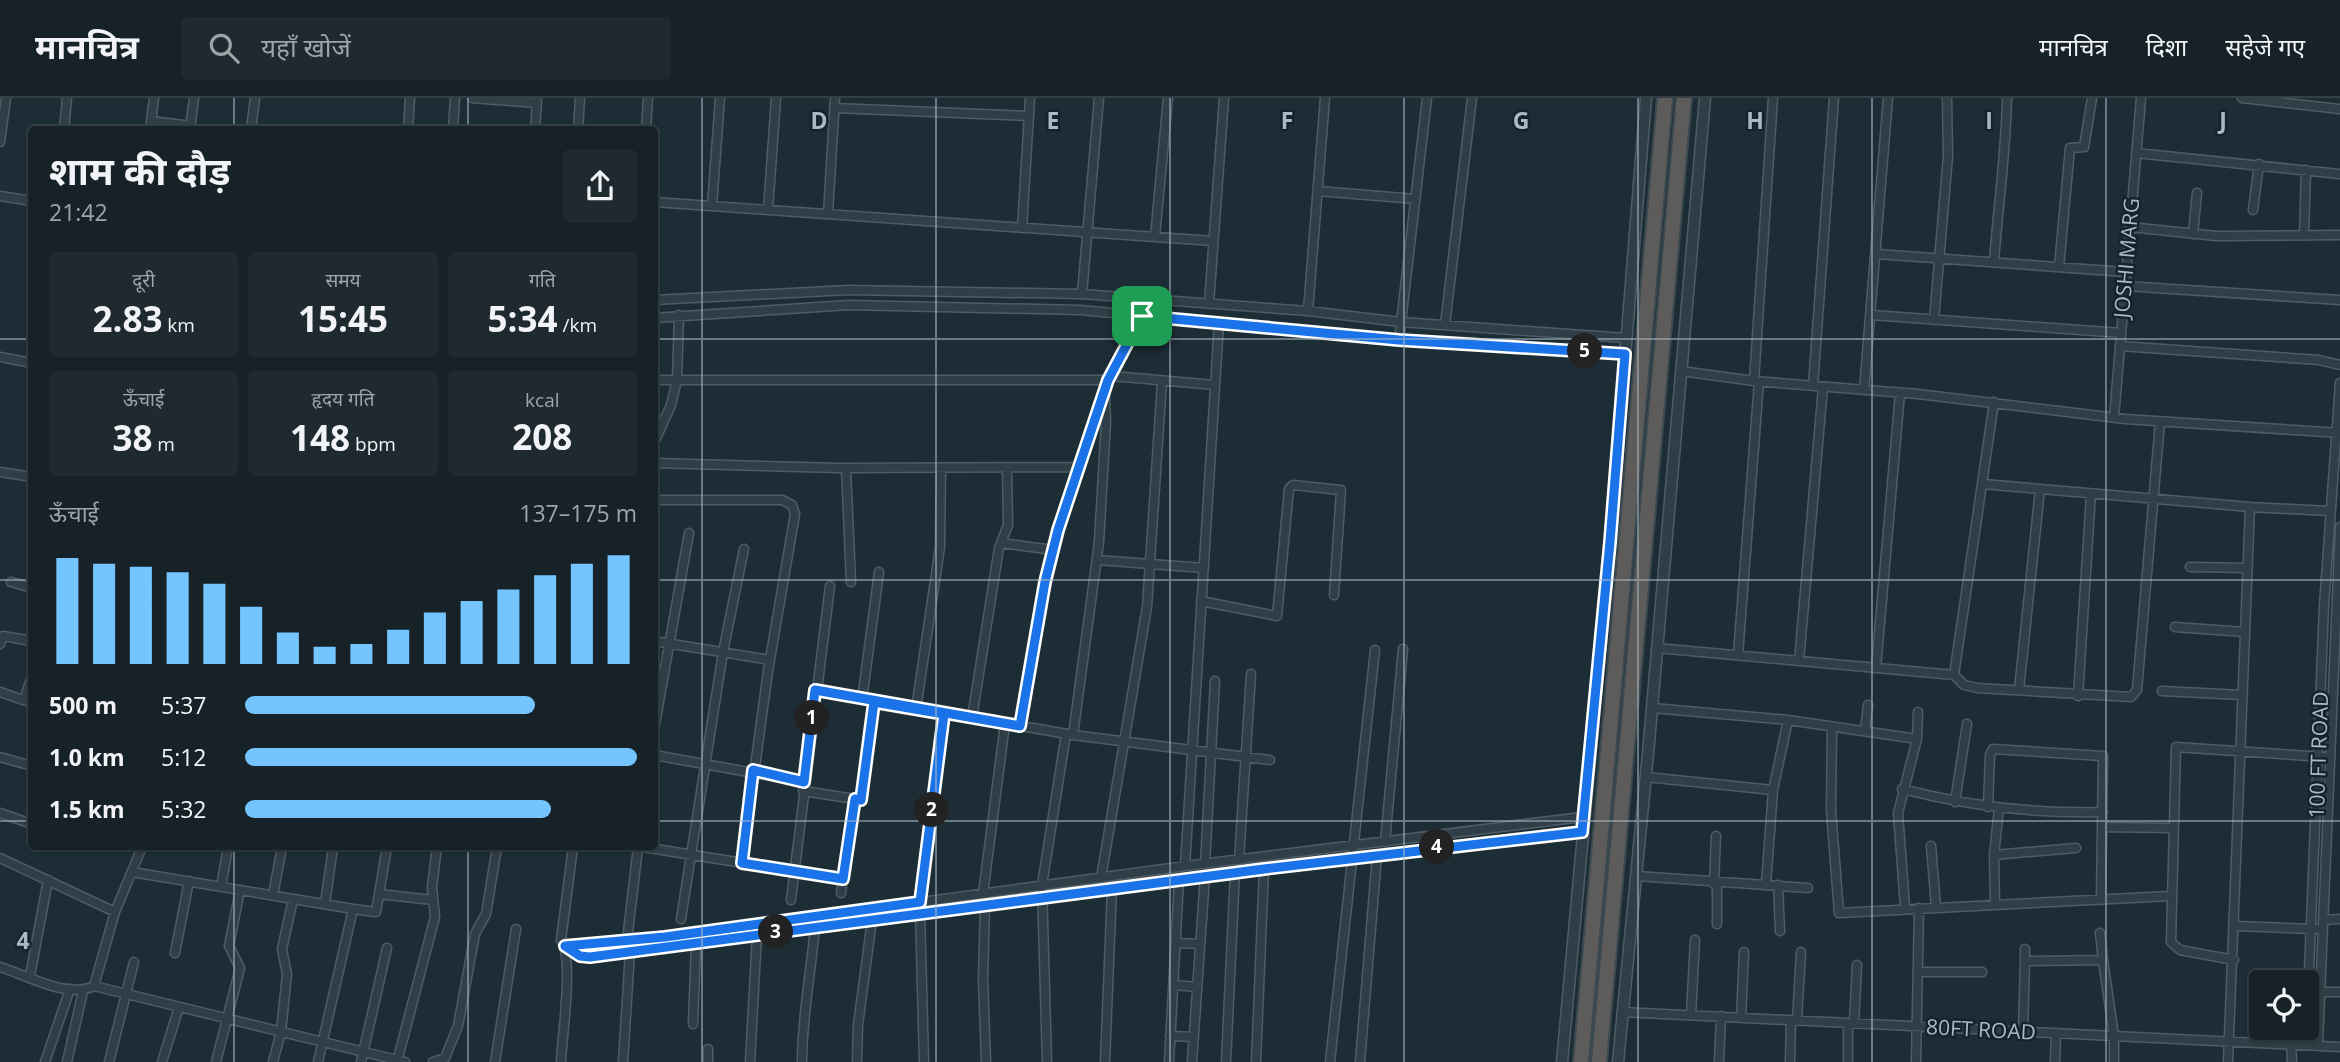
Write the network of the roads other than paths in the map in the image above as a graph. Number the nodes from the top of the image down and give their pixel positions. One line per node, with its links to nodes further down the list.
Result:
1 (6, 98): 46 (street)
2 (67, 98): 38 (street)
3 (154, 98): 37 (street)
4 (194, 98): 39 (street)
5 (255, 98): 40 (street)
6 (410, 98): 41 (street)
7 (455, 98): 42 (street)
8 (472, 98): 33 (street)
9 (580, 98): 44 (street)
10 (648, 98): 45 (street)
11 (720, 98): 57 (street)
12 (776, 98): 58 (street)
13 (835, 98): 34 (street)
14 (1030, 98): 36 (street)
15 (1099, 98): 63 (street)
16 (1168, 98): 67 (street)
17 (1224, 98): 68 (street)
18 (1325, 98): 51 (street)
19 (1427, 98): 54 (street)
20 (1472, 98): 87 (street)
21 (1646, 98): 89 (street)
22 (1665, 98): 371 (highway)
23 (1684, 98): 372 (highway)
24 (1706, 98): 96 (street)
25 (1773, 98): 101 (street)
26 (1835, 98): 104 (street)
27 (1888, 98): 69 (street)
28 (1947, 98): 70 (street)
29 (2007, 98): 71 (street)
30 (2092, 98): 72 (street)
31 (2141, 98): 47 (street, JOSHI MARG)
32 (2242, 98): 35 (street)
33 (537, 101): 43 (street)
34 (834, 108): 36 (street); 60 (street)
35 (2340, 109)
36 (1029, 116): 62 (street)
37 (150, 125)
38 (64, 126)
39 (190, 126)
40 (252, 126)
41 (408, 126)
42 (453, 126)
43 (535, 126)
44 (578, 126)
45 (646, 126)
46 (0, 142)
47 (2136, 153): 48 (street); 61 (street, JOSHI MARG)
48 (2259, 164): 49 (street); 59 (street)
49 (2305, 170): 50 (street); 66 (street)
50 (2340, 174)
51 (1318, 191): 54 (street); 79 (street)
52 (2197, 194): 64 (street)
53 (0, 196): 55 (street)
54 (1415, 199): 85 (street)
55 (28, 200)
56 (658, 202): 57 (street)
57 (712, 206): 58 (street)
58 (768, 210): 60 (street)
59 (2253, 210)
60 (828, 214): 62 (street)
61 (2130, 227): 64 (street); 73 (street, JOSHI MARG)
62 (1023, 228): 63 (street)
63 (1088, 233): 67 (street); 75 (street)
64 (2193, 234): 66 (street)
65 (2340, 235): 66 (street)
66 (2304, 236)
67 (1155, 237): 68 (street)
68 (1213, 241): 78 (street)
69 (1877, 254): 70 (street); 81 (street)
70 (1940, 258): 71 (street); 84 (street)
71 (1994, 262): 72 (street)
72 (2059, 267): 73 (street)
73 (2126, 272): 74 (street, JOSHI MARG)
74 (2125, 286): 77 (street); 88 (street, JOSHI MARG)
75 (1082, 295): 76 (street); 78 (street)
76 (658, 300): 83 (street)
77 (2340, 300)
78 (1209, 304): 79 (street)
79 (1308, 312): 85 (street)
80 (679, 315): 82 (street); 83 (street); 99 (street)
81 (1872, 315): 84 (street); 107 (street)
82 (1142, 316): 86 (street); 97 (street)
83 (659, 317)
84 (1934, 320): 88 (street)
85 (1401, 322): 87 (street); 90 (street)
86 (1219, 323): 90 (street); 103 (street)
87 (1445, 325): 89 (street)
88 (2121, 333): 91 (street, JOSHI MARG)
89 (1626, 338): 92 (street)
90 (1399, 340): 92 (street)
91 (2120, 346): 95 (street); 110 (street, JOSHI MARG)
92 (1625, 354): 209 (street)
93 (0, 357): 94 (street)
94 (28, 362)
95 (2340, 365)
96 (1681, 371): 101 (street); 151 (street)
97 (1110, 378): 99 (street); 100 (street); 106 (street)
98 (658, 380): 99 (street)
99 (677, 380): 113 (street)
100 (1162, 382): 103 (street); 134 (street)
101 (1757, 382): 104 (street); 155 (street)
102 (2340, 383): 112 (street, 100 FT ROAD)
103 (1215, 385): 136 (street)
104 (1812, 386): 105 (street)
105 (1823, 387): 107 (street); 157 (street)
106 (1105, 390): 115 (street); 133 (street)
107 (1864, 390): 108 (street)
108 (1900, 393): 109 (street); 158 (street)
109 (1994, 402): 110 (street); 121 (street)
110 (2115, 418): 111 (street)
111 (2160, 422): 112 (street); 124 (street)
112 (2337, 433): 127 (street, 100 FT ROAD)
113 (658, 434)
114 (658, 463): 116 (street)
115 (1079, 467): 118 (street); 132 (street)
116 (846, 468): 117 (street); 140 (street)
117 (941, 468): 118 (street); 174 (street)
118 (1007, 469): 130 (street)
119 (0, 472): 120 (street)
120 (28, 476)
121 (1983, 484): 122 (street); 160 (street)
122 (2040, 489): 123 (street); 163 (street)
123 (2091, 494): 124 (street); 167 (street)
124 (2152, 499): 126 (street); 167 (street)
125 (658, 500): 156 (street)
126 (2250, 507): 127 (street); 137 (street)
127 (2329, 511): 192 (street, 100 FT ROAD)
128 (2340, 527): 194 (street)
129 (690, 533): 149 (street)
130 (1001, 543): 132 (street); 177 (street)
131 (744, 549): 154 (street)
132 (1053, 550): 181 (street)
133 (1097, 560): 134 (street); 184 (street)
134 (1150, 566): 136 (street); 186 (street)
135 (2190, 567): 137 (street)
136 (1204, 568): 144 (street)
137 (2247, 568): 146 (street)
138 (879, 572): 168 (street)
139 (10, 582): 142 (street)
140 (851, 582)
141 (830, 586): 162 (street)
142 (28, 587)
143 (1334, 595): 144 (street)
144 (1202, 601): 188 (street)
145 (2175, 627): 146 (street)
146 (2245, 632): 166 (street)
147 (28, 640): 150 (street)
148 (658, 642): 149 (street)
149 (669, 643): 154 (street); 172 (street)
150 (0, 644)
151 (1657, 648): 155 (street); 173 (street)
152 (1403, 649): 215 (street)
153 (1375, 650): 217 (street)
154 (723, 652): 156 (street); 196 (street)
155 (1738, 655): 157 (street)
156 (770, 660): 198 (street)
157 (1799, 661): 158 (street)
158 (1876, 668): 160 (street)
159 (1251, 674): 193 (street)
160 (1954, 675): 163 (street)
161 (1215, 681): 189 (street)
162 (815, 690): 168 (street); 200 (street)
163 (2018, 690): 167 (street)
164 (2162, 691): 166 (street)
165 (0, 692): 169 (street)
166 (2242, 695): 187 (street)
167 (2078, 696)
168 (862, 700): 170 (street)
169 (28, 702)
170 (874, 702): 174 (street); 203 (street)
171 (1868, 705): 183 (street)
172 (658, 707)
173 (1652, 708): 178 (street); 199 (street)
174 (916, 709): 176 (street)
175 (1918, 712): 185 (street)
176 (944, 714): 177 (street); 267 (street)
177 (972, 718): 179 (street)
178 (1787, 720): 182 (street); 202 (street)
179 (1005, 724): 181 (street); 259 (street)
180 (1967, 724): 204 (street)
181 (1020, 726): 184 (street)
182 (1832, 727): 183 (street); 271 (street)
183 (1865, 731): 185 (street)
184 (1070, 735): 186 (street); 250 (street)
185 (1917, 738): 201 (street)
186 (1124, 743): 188 (street); 244 (street)
187 (2240, 751): 192 (street); 212 (street); 282 (street)
188 (1193, 752): 189 (street); 237 (street)
189 (1211, 754): 193 (street); 236 (street)
190 (658, 756): 196 (street)
191 (0, 757): 197 (street)
192 (2319, 757): 194 (street); 285 (street, 100 FT ROAD)
193 (1245, 758): 195 (street); 234 (street)
194 (2330, 758): 278 (street)
195 (1270, 760)
196 (705, 763): 198 (street); 229 (street)
197 (28, 765)
198 (753, 770): 200 (street); 235 (street)
199 (1646, 777): 202 (street); 243 (street)
200 (804, 786): 203 (street); 239 (street)
201 (1902, 789): 204 (street); 271 (street)
202 (1773, 790): 251 (street)
203 (855, 799): 245 (street)
204 (1955, 802): 205 (street)
205 (1989, 807): 206 (street); 207 (street)
206 (1999, 808): 207 (street); 231 (street)
207 (2103, 812): 211 (street)
208 (0, 813): 210 (street)
209 (1582, 817): 213 (street); 215 (street)
210 (28, 823)
211 (2103, 827): 212 (street); 266 (street)
212 (2174, 828): 261 (street)
213 (1582, 832): 230 (street); 370 (street)
214 (1716, 836): 249 (street)
215 (1385, 842): 217 (street)
216 (1931, 846): 272 (street)
217 (1354, 847): 233 (street); 234 (street)
218 (2076, 848): 231 (street)
219 (142, 850): 240 (street)
220 (227, 850): 253 (street)
221 (282, 850): 260 (street)
222 (333, 850): 268 (street)
223 (386, 850): 258 (street)
224 (437, 850): 264 (street)
225 (497, 850): 352 (street)
226 (573, 850): 295 (street)
227 (640, 850): 291 (street)
228 (658, 850): 229 (street)
229 (692, 855): 235 (street); 277 (street)
230 (1377, 855): 233 (street); 369 (street)
231 (1994, 855): 270 (street)
232 (0, 858): 246 (street)
233 (1353, 858): 238 (street); 368 (street)
234 (1239, 860): 236 (street)
235 (742, 863): 239 (street)
236 (1205, 864): 237 (street)
237 (1185, 866): 244 (street)
238 (1264, 869): 241 (street); 367 (street)
239 (796, 871): 245 (street); 265 (street)
240 (132, 872): 248 (street); 275 (street)
241 (1235, 872): 242 (street); 366 (street)
242 (1205, 876): 247 (street); 294 (street)
243 (1637, 876): 249 (street); 320 (street)
244 (1101, 878): 250 (street)
245 (843, 879): 257 (street)
246 (48, 880): 275 (street); 310 (street)
247 (1179, 880): 254 (street); 293 (street)
248 (189, 881): 253 (street); 300 (street)
249 (1716, 884): 251 (street); 281 (street)
250 (1042, 885): 259 (street); 262 (street)
251 (1766, 885): 252 (street)
252 (1778, 885): 255 (street); 287 (street)
253 (221, 887): 256 (street)
254 (1112, 888): 262 (street); 363 (street)
255 (1808, 888)
256 (240, 890): 260 (street); 323 (street)
257 (841, 893)
258 (379, 894): 264 (street); 274 (street)
259 (983, 894): 267 (street)
260 (274, 895): 263 (street)
261 (2170, 896): 266 (street); 303 (street)
262 (1045, 898): 269 (street); 362 (street)
263 (293, 899): 268 (street); 329 (street)
264 (433, 900): 343 (street)
265 (790, 900)
266 (2101, 900): 270 (street)
267 (920, 902): 291 (street)
268 (325, 904): 274 (street)
269 (985, 905): 276 (street); 361 (street)
270 (1995, 905): 272 (street)
271 (1905, 907): 273 (street)
272 (1936, 907): 273 (street)
273 (1919, 908): 308 (street)
274 (353, 909): 336 (street)
275 (116, 912): 312 (street)
276 (920, 913): 280 (street); 360 (street)
277 (681, 919)
278 (2323, 919): 279 (street); 286 (street)
279 (2340, 919)
280 (872, 920): 283 (street); 359 (street)
281 (1717, 924)
282 (2235, 926): 285 (street); 303 (street)
283 (815, 927): 289 (street); 358 (street)
284 (516, 929): 353 (street)
285 (2311, 929): 286 (street); 338 (street, 100 FT ROAD)
286 (2322, 930): 316 (street)
287 (1780, 931)
288 (2100, 933): 302 (street)
289 (757, 935): 292 (street); 357 (street)
290 (1695, 940): 321 (street)
291 (627, 941): 295 (street)
292 (695, 943): 298 (street); 327 (street)
293 (1176, 943): 294 (street); 311 (street)
294 (1200, 944): 313 (street)
295 (565, 946): 298 (street); 354 (street)
296 (387, 948): 342 (street)
297 (2025, 949): 304 (street)
298 (630, 952): 355 (street)
299 (1744, 952): 324 (street)
300 (175, 953)
301 (1801, 953): 325 (street)
302 (2103, 960): 304 (street); 333 (street)
303 (2234, 960): 335 (street)
304 (2025, 961): 330 (street)
305 (134, 962): 318 (street)
306 (1857, 965): 326 (street)
307 (0, 967): 310 (street)
308 (1918, 972): 309 (street); 328 (street)
309 (1982, 972)
310 (30, 976): 314 (street)
311 (1174, 985): 313 (street); 332 (street)
312 (94, 986): 315 (street); 318 (street)
313 (1197, 987): 334 (street)
314 (70, 989): 315 (street); 344 (street)
315 (83, 991): 345 (street)
316 (2320, 992): 317 (street); 339 (street)
317 (2340, 992)
318 (125, 994): 319 (street); 346 (street)
319 (179, 1007): 323 (street); 347 (street)
320 (1622, 1012): 321 (street, 80FT ROAD); 373 (street)
321 (1691, 1015): 322 (street, 80FT ROAD)
322 (1721, 1016): 324 (street, 80FT ROAD); 374 (street)
323 (226, 1018): 329 (street); 348 (street)
324 (1741, 1018): 325 (street, 80FT ROAD)
325 (1794, 1020): 326 (street, 80FT ROAD); 375 (street)
326 (1851, 1023): 328 (street, 80FT ROAD); 376 (street)
327 (693, 1024)
328 (1918, 1026): 330 (street, 80FT ROAD); 377 (street)
329 (281, 1032): 336 (street); 349 (street)
330 (2023, 1032): 331 (street, 80FT ROAD)
331 (2056, 1033): 333 (street, 80FT ROAD); 378 (street)
332 (1170, 1036): 334 (street); 364 (street)
333 (2113, 1036): 335 (street, 80FT ROAD); 379 (street)
334 (1194, 1037): 365 (street)
335 (2228, 1041): 337 (street, 80FT ROAD); 380 (street)
336 (323, 1042): 342 (street); 350 (street)
337 (2291, 1043): 338 (street, 80FT ROAD); 381 (street)
338 (2306, 1044): 339 (street, 80FT ROAD)
339 (2318, 1044): 340 (street, 80FT ROAD)
340 (2340, 1047)
341 (708, 1049): 356 (street)
342 (364, 1052): 343 (street); 351 (street)
343 (400, 1061)
344 (45, 1062)
345 (67, 1062)
346 (109, 1062)
347 (162, 1062)
348 (216, 1062)
349 (273, 1062)
350 (318, 1062)
351 (361, 1062)
352 (433, 1062)
353 (495, 1062)
354 (561, 1062)
355 (623, 1062)
356 (708, 1062)
357 (750, 1062)
358 (802, 1062)
359 (857, 1062)
360 (924, 1062)
361 (986, 1062)
362 (1047, 1062)
363 (1105, 1062)
364 (1169, 1062)
365 (1192, 1062)
366 (1226, 1062)
367 (1256, 1062)
368 (1330, 1062)
369 (1360, 1062)
370 (1562, 1062)
371 (1581, 1062)
372 (1599, 1062)
373 (1618, 1062)
374 (1719, 1062)
375 (1790, 1062)
376 (1848, 1062)
377 (1916, 1062)
378 (2055, 1062)
379 (2114, 1062)
380 (2228, 1062)
381 (2292, 1062)

